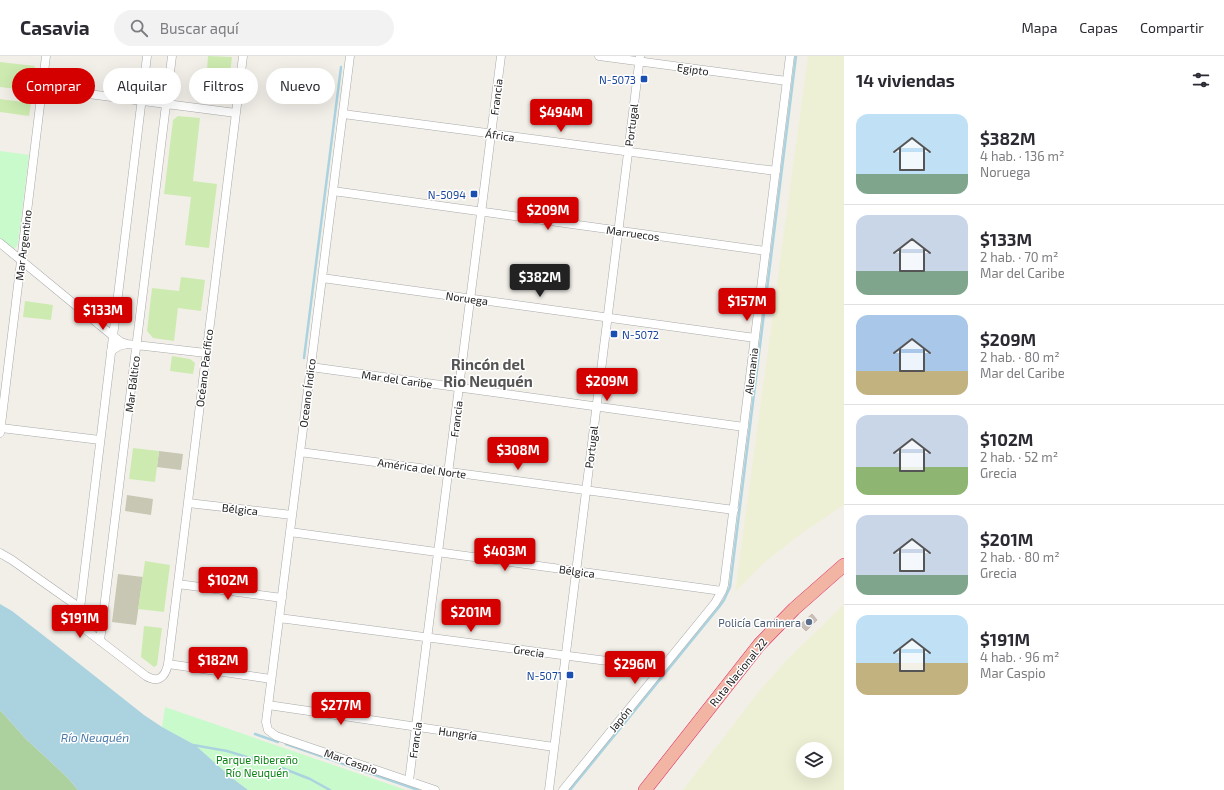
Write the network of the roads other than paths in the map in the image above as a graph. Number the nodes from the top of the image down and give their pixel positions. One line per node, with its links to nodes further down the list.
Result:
1 (46, 56): 10 (street, Mar Argentino)
2 (147, 56): 11 (street)
3 (172, 56): 12 (street, Mar Báltico)
4 (243, 56): 17 (street, Océano Pacífico)
5 (350, 56): 18 (street, Oceano Índico)
6 (501, 56): 19 (street, Francia)
7 (599, 56): 9 (street, Egipto)
8 (790, 56): 13 (street, Alemania)
9 (640, 59): 13 (street, Egipto); 20 (street, Portugal)
10 (44, 68)
11 (145, 68)
12 (170, 68)
13 (787, 82): 21 (street, Alemania)
14 (40, 104): 27 (street, Mar Argentino)
15 (141, 104): 31 (street)
16 (166, 104): 17 (street); 34 (street, Mar Báltico)
17 (236, 113): 36 (street, Océano Pacífico)
18 (343, 114): 19 (street, África); 22 (street, Oceano Índico)
19 (491, 133): 20 (street, África); 23 (street, Francia)
20 (628, 152): 21 (street, África); 24 (street, Portugal)
21 (776, 171): 26 (street, Alemania)
22 (333, 192): 23 (street, Marruecos); 28 (street, Oceano Índico)
23 (481, 212): 24 (street, Marruecos); 29 (street, Francia)
24 (618, 231): 26 (street, Marruecos); 30 (street, Portugal)
25 (0, 243): 27 (street)
26 (766, 251): 32 (street, Alemania)
27 (21, 261): 31 (street); 38 (street, Mar Argentino)
28 (322, 278): 29 (street, Noruega); 37 (street, Oceano Índico)
29 (471, 299): 30 (street, Noruega); 39 (street, Francia)
30 (607, 318): 32 (street, Noruega); 40 (street, Portugal)
31 (113, 336): 33 (street); 35 (street)
32 (755, 338): 41 (street, Alemania)
33 (127, 344): 34 (street); 35 (street)
34 (137, 345): 36 (street); 61 (street, Mar Báltico)
35 (111, 351): 43 (street)
36 (206, 353): 47 (street, Océano Pacífico)
37 (311, 367): 39 (street, Mar del Caribe); 44 (street, Oceano Índico)
38 (4, 373): 42 (street, Mar Argentino)
39 (460, 388): 40 (street, Mar del Caribe); 45 (street, Francia)
40 (596, 406): 41 (street, Mar del Caribe); 46 (street, Portugal)
41 (744, 427): 48 (street, Alemania)
42 (0, 430): 43 (street)
43 (100, 440): 58 (street)
44 (300, 452): 45 (street, América del Norte); 49 (street, Oceano Índico)
45 (449, 472): 46 (street, América del Norte); 51 (street, Francia)
46 (586, 490): 48 (street, América del Norte); 54 (street, Portugal)
47 (188, 503): 49 (street, Bélgica); 55 (street, Océano Pacífico)
48 (734, 510): 56 (street, Alemania)
49 (292, 515): 50 (street, Oceano Índico)
50 (290, 532): 51 (street, Bélgica); 57 (street, Oceano Índico)
51 (439, 552): 54 (street, Bélgica); 60 (street, Francia)
52 (0, 553): 58 (street)
53 (844, 565): 74 (highway, Ruta Nacional 22)
54 (576, 571): 56 (street, Bélgica); 62 (street, Portugal)
55 (178, 584): 57 (street); 63 (street, Océano Pacífico)
56 (722, 591): 64 (street, Japón)
57 (282, 598): 59 (street, Oceano Índico)
58 (80, 608): 61 (street)
59 (279, 618): 60 (street, Grecia); 65 (street, Oceano Índico)
60 (428, 638): 62 (street, Grecia); 67 (street, Francia)
61 (100, 641): 63 (street, Océano Pacífico)
62 (565, 656): 64 (street, Grecia); 69 (street, Portugal)
63 (168, 664): 65 (street)
64 (661, 668): 73 (street, Japón)
65 (271, 679): 66 (street, Oceano Índico)
66 (268, 705): 67 (street, Hungría); 68 (street, Oceano Índico)
67 (417, 727): 69 (street, Hungría); 70 (street, Francia)
68 (268, 730): 70 (street, Mar Caspio)
69 (554, 746): 72 (street, Portugal)
70 (409, 781): 71 (street, Mar Caspio)
71 (435, 790)
72 (549, 790)
73 (563, 790)
74 (644, 790)

